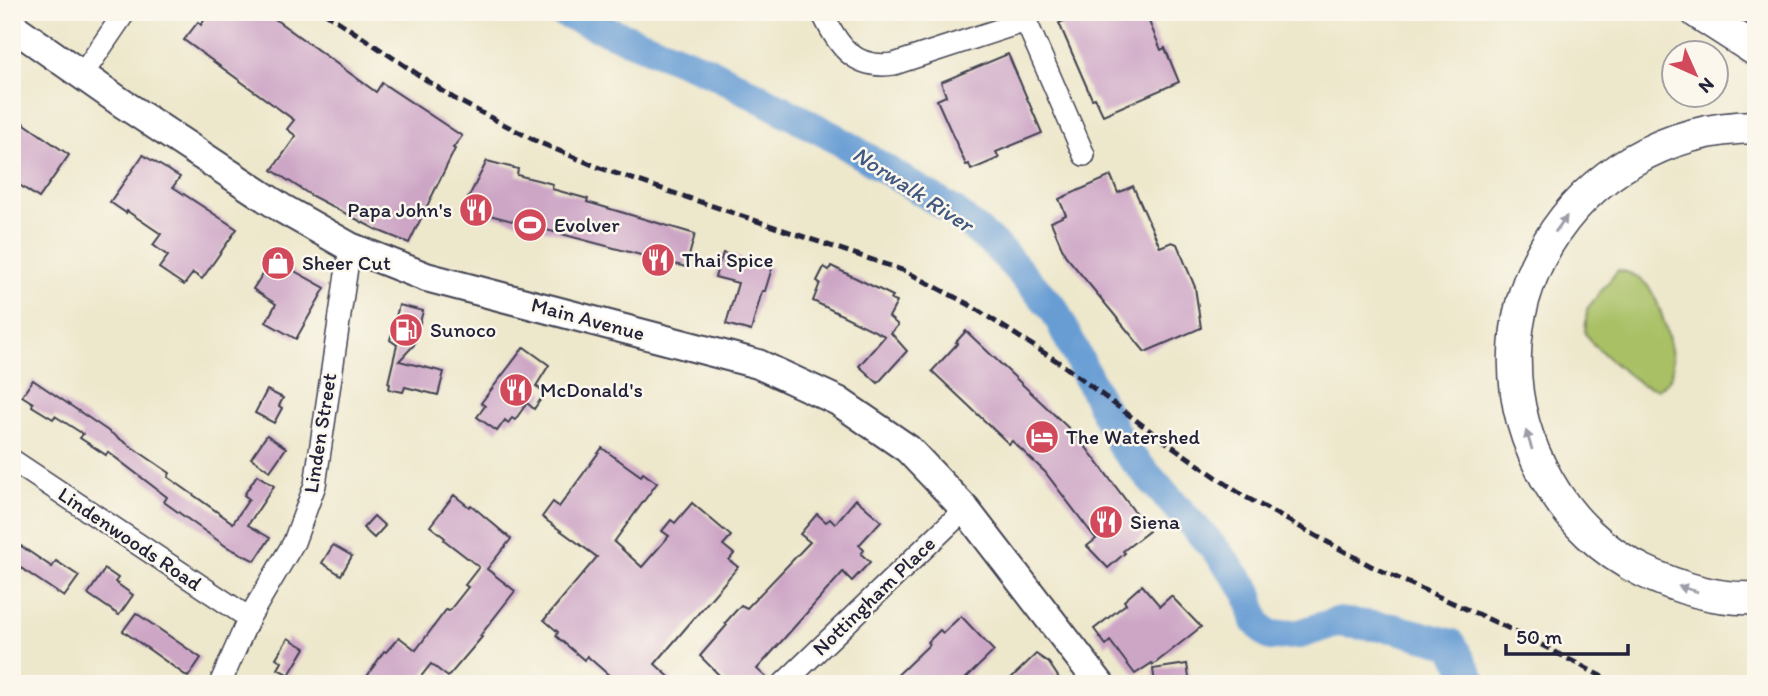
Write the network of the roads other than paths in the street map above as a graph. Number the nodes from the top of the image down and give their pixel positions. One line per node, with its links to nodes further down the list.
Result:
1 (125, 12): 7 (street)
2 (822, 12): 4 (street)
3 (1697, 12): 6 (highway)
4 (1024, 17): 9 (street)
5 (12, 26): 7 (main road, Main Avenue)
6 (1756, 50)
7 (82, 75): 10 (main road, Main Avenue)
8 (1756, 127): 13 (highway, one-way to 8)
9 (1083, 155)
10 (350, 247): 12 (main road, Main Avenue); 14 (street, Linden Street)
11 (12, 460): 14 (street, Lindenwoods Road)
12 (965, 509): 16 (street, Nottingham Place); 17 (main road, Main Avenue)
13 (1756, 598)
14 (248, 618): 15 (street, Linden Street)
15 (220, 684)
16 (783, 684)
17 (1100, 684)

